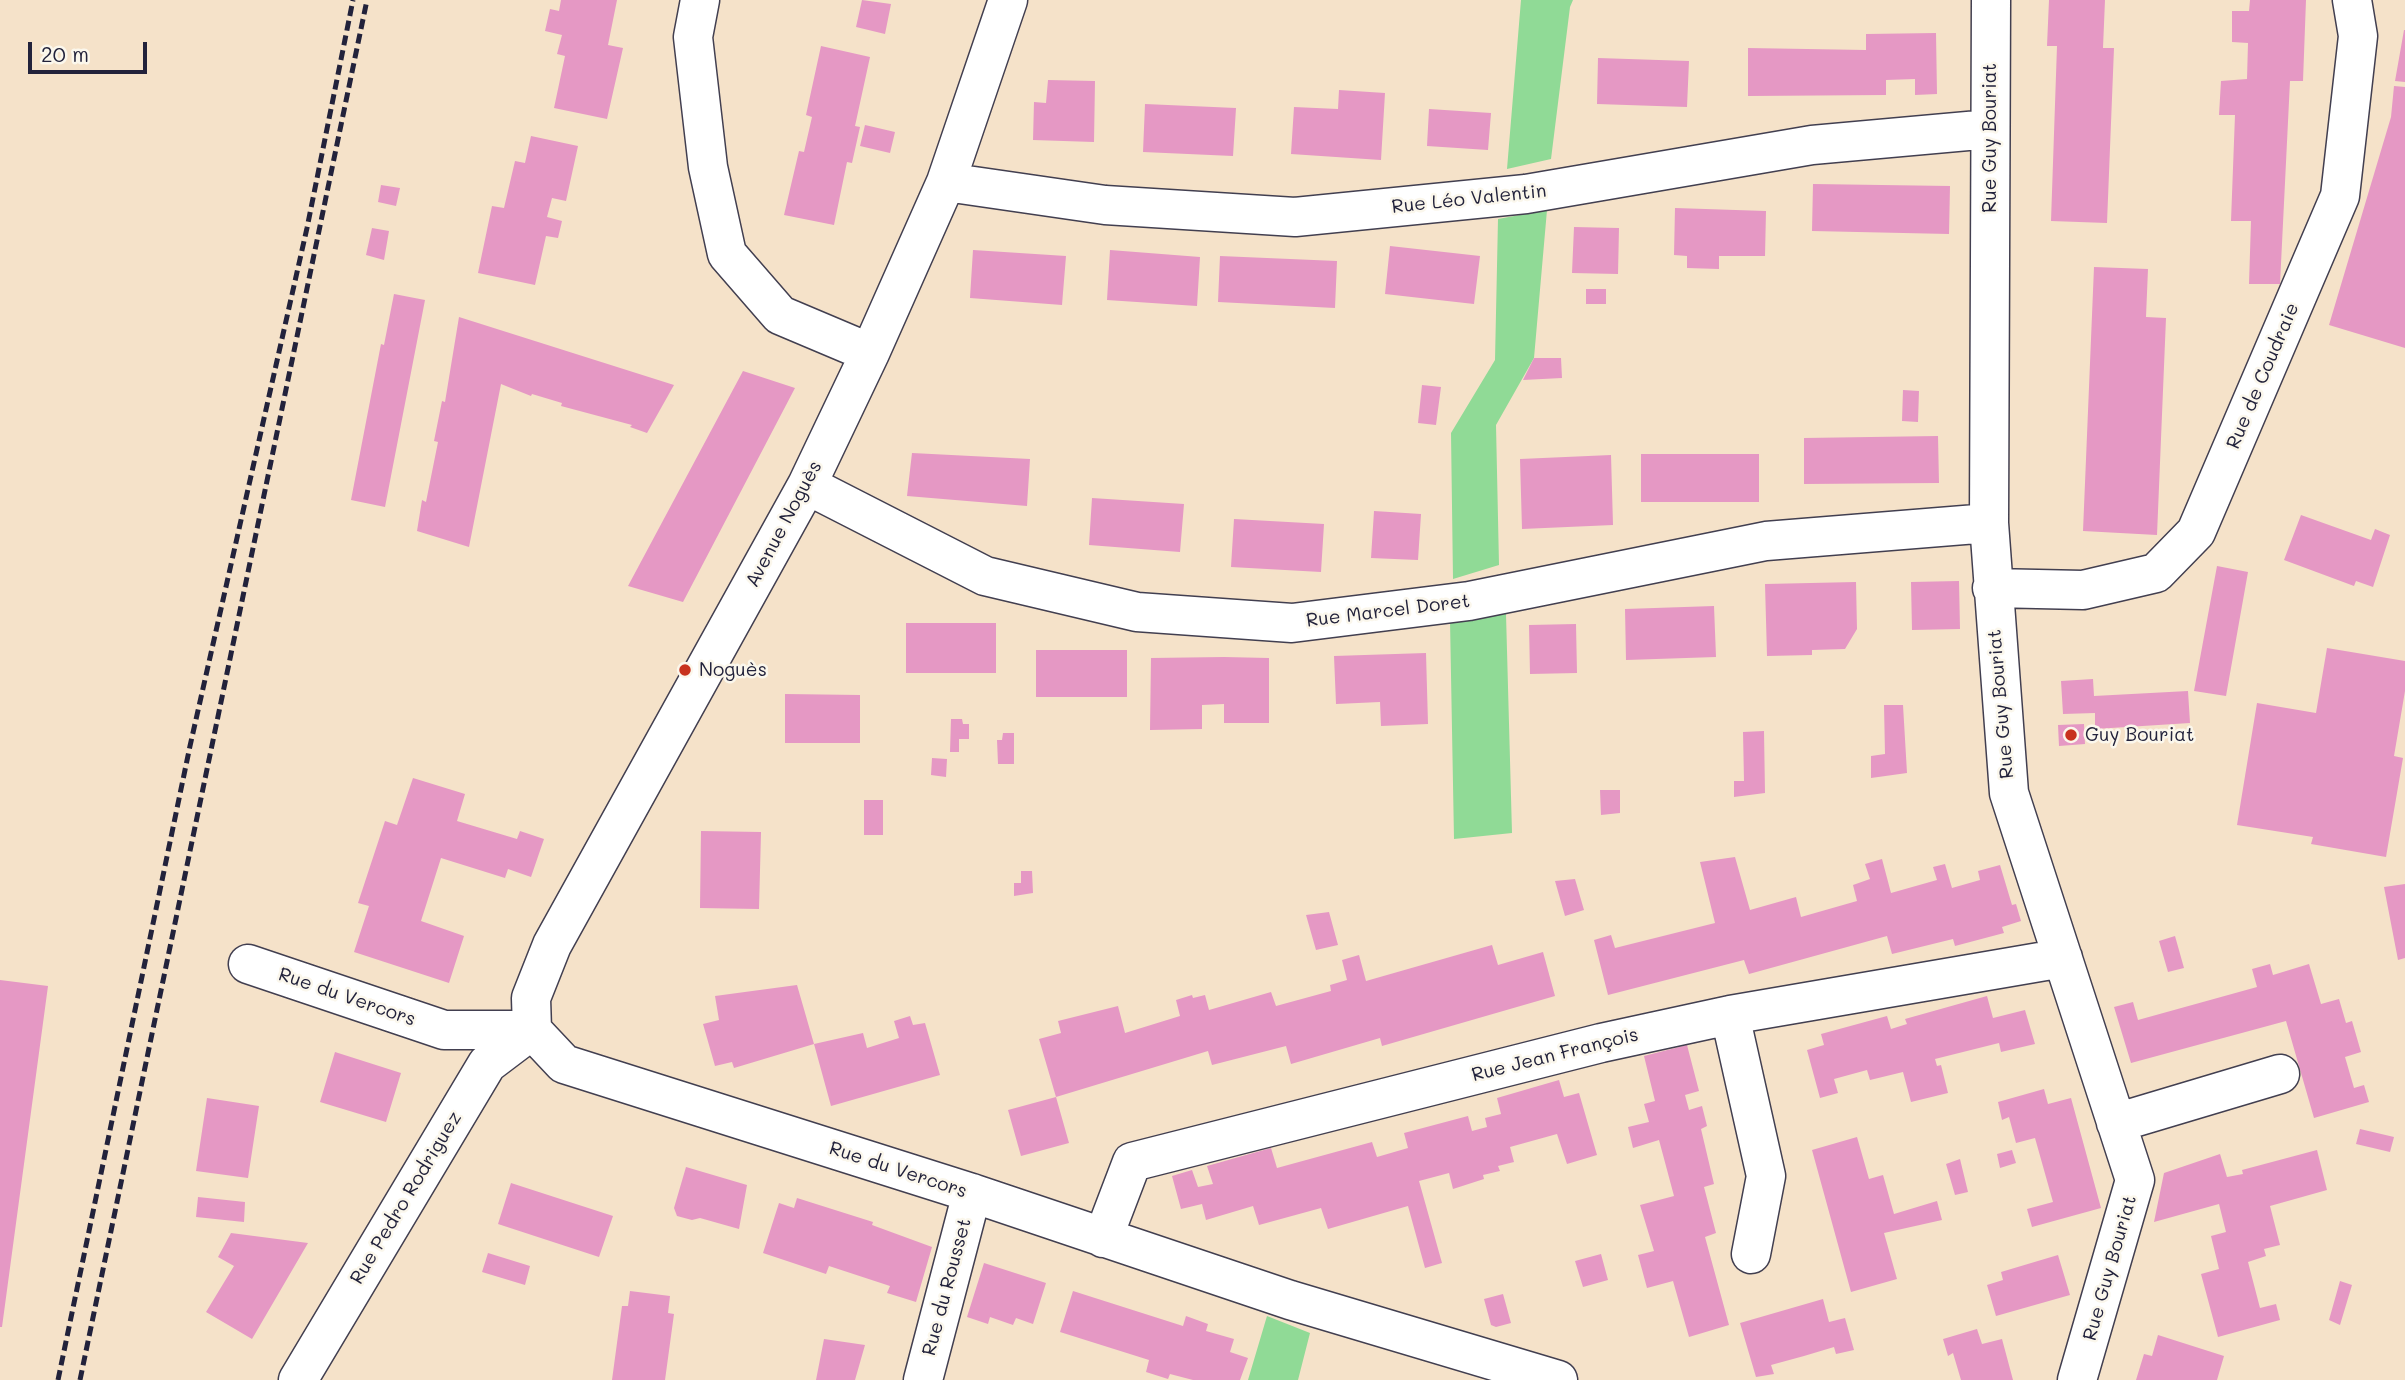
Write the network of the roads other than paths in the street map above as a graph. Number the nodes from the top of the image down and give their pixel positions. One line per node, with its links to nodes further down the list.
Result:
1 (701, 0): 7 (street)
2 (1008, 0): 6 (street, Avenue Noguès)
3 (1991, 0): 5 (street, Rue Guy Bouriat)
4 (2352, 0): 10 (street, Rue de Coudraie)
5 (1990, 129): 6 (street, Rue Léo Valentin); 9 (street, Rue Guy Bouriat)
6 (946, 182): 7 (street, Avenue Noguès)
7 (870, 353): 8 (street, Avenue Noguès)
8 (807, 485): 9 (street, Rue Marcel Doret); 14 (street, Avenue Noguès)
9 (1989, 523): 10 (street, Rue Guy Bouriat)
10 (1992, 588): 11 (street, Rue Guy Bouriat)
11 (2063, 958): 13 (street, Rue Jean François); 16 (street, Rue Guy Bouriat)
12 (248, 964): 14 (street, Rue du Vercors)
13 (1730, 1015): 18 (street, Rue Jean François); 19 (street)
14 (532, 1030): 17 (street, Rue du Vercors); 20 (street, Rue Pedro Rodriguez)
15 (2280, 1074): 16 (street)
16 (2116, 1123): 23 (street, Rue Guy Bouriat)
17 (972, 1193): 18 (street, Rue du Vercors); 21 (street, Rue du Rousset)
18 (1103, 1238): 22 (street, Rue du Vercors)
19 (1751, 1254)
20 (298, 1380)
21 (923, 1380)
22 (1558, 1380)
23 (2077, 1380)

